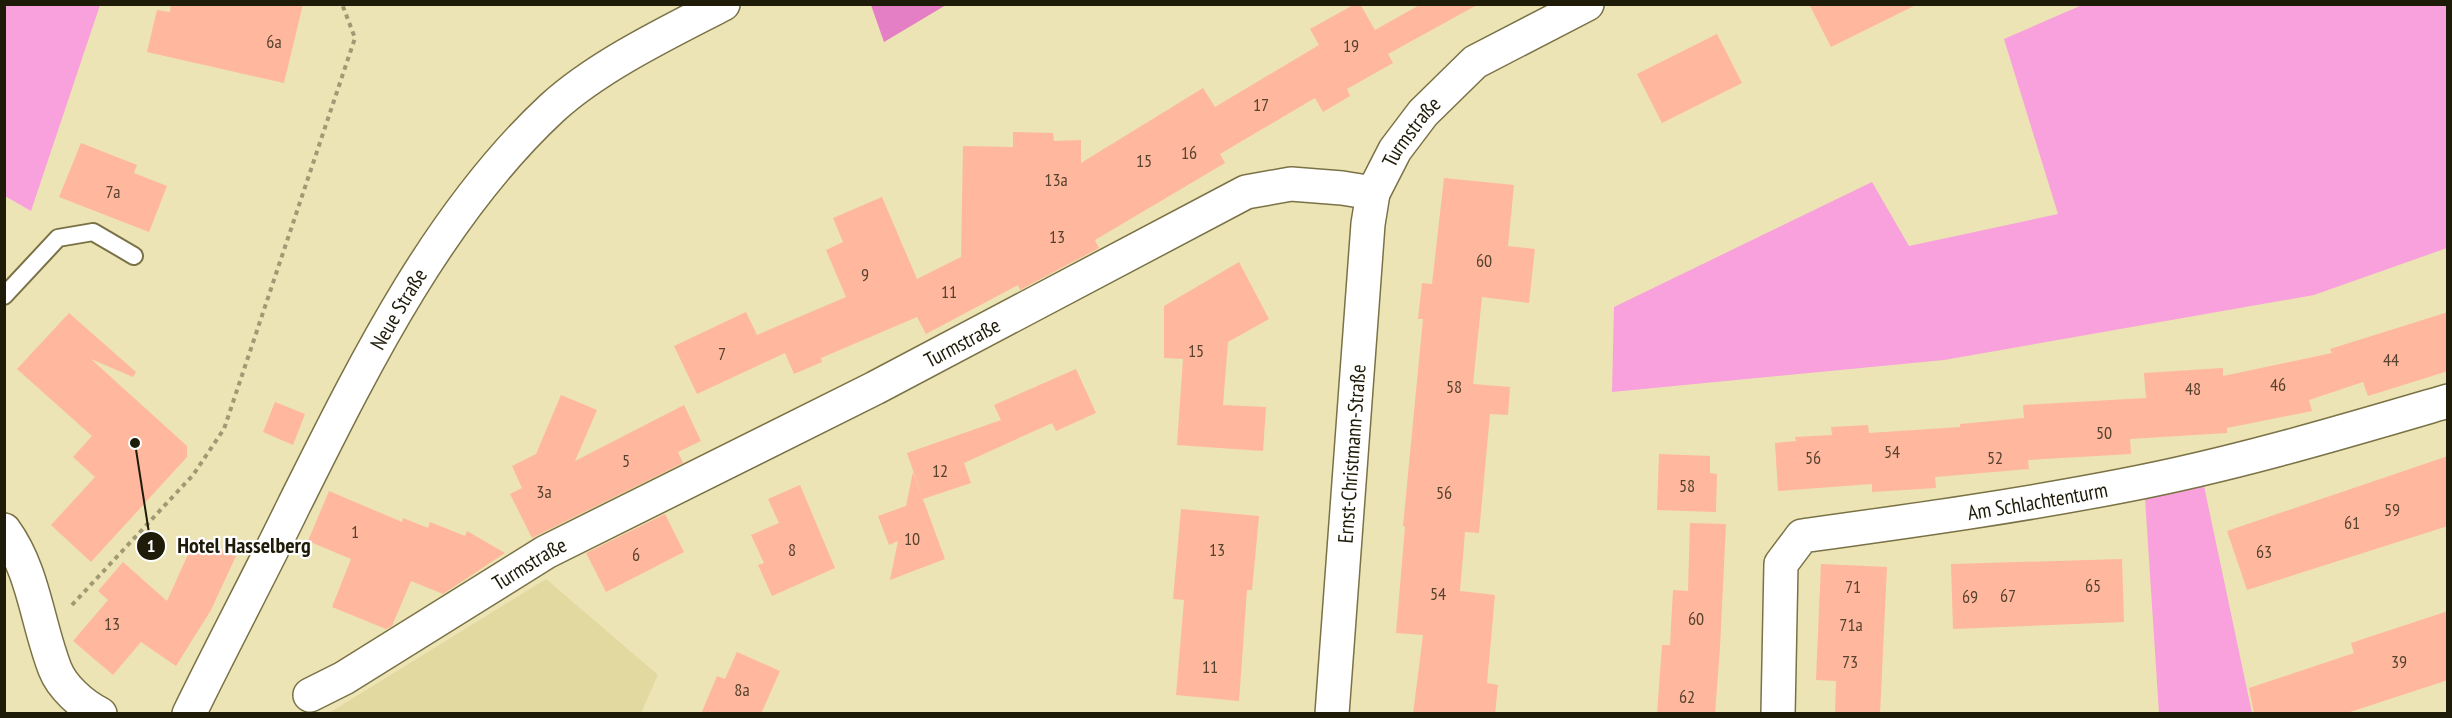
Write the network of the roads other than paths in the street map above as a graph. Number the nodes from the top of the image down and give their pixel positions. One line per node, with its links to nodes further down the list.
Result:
1 (723, 4): 10 (street, Neue Straße)
2 (1587, 4): 3 (street, Turmstraße)
3 (1373, 193): 8 (street, Turmstraße); 11 (street, Ernst-Christmann-Straße)
4 (134, 256): 5 (lane)
5 (4, 296)
6 (2448, 401): 12 (street, Am Schlachtenturm)
7 (4, 530): 9 (street)
8 (310, 695)
9 (82, 708)
10 (189, 714)
11 (1332, 714)
12 (1778, 714)

